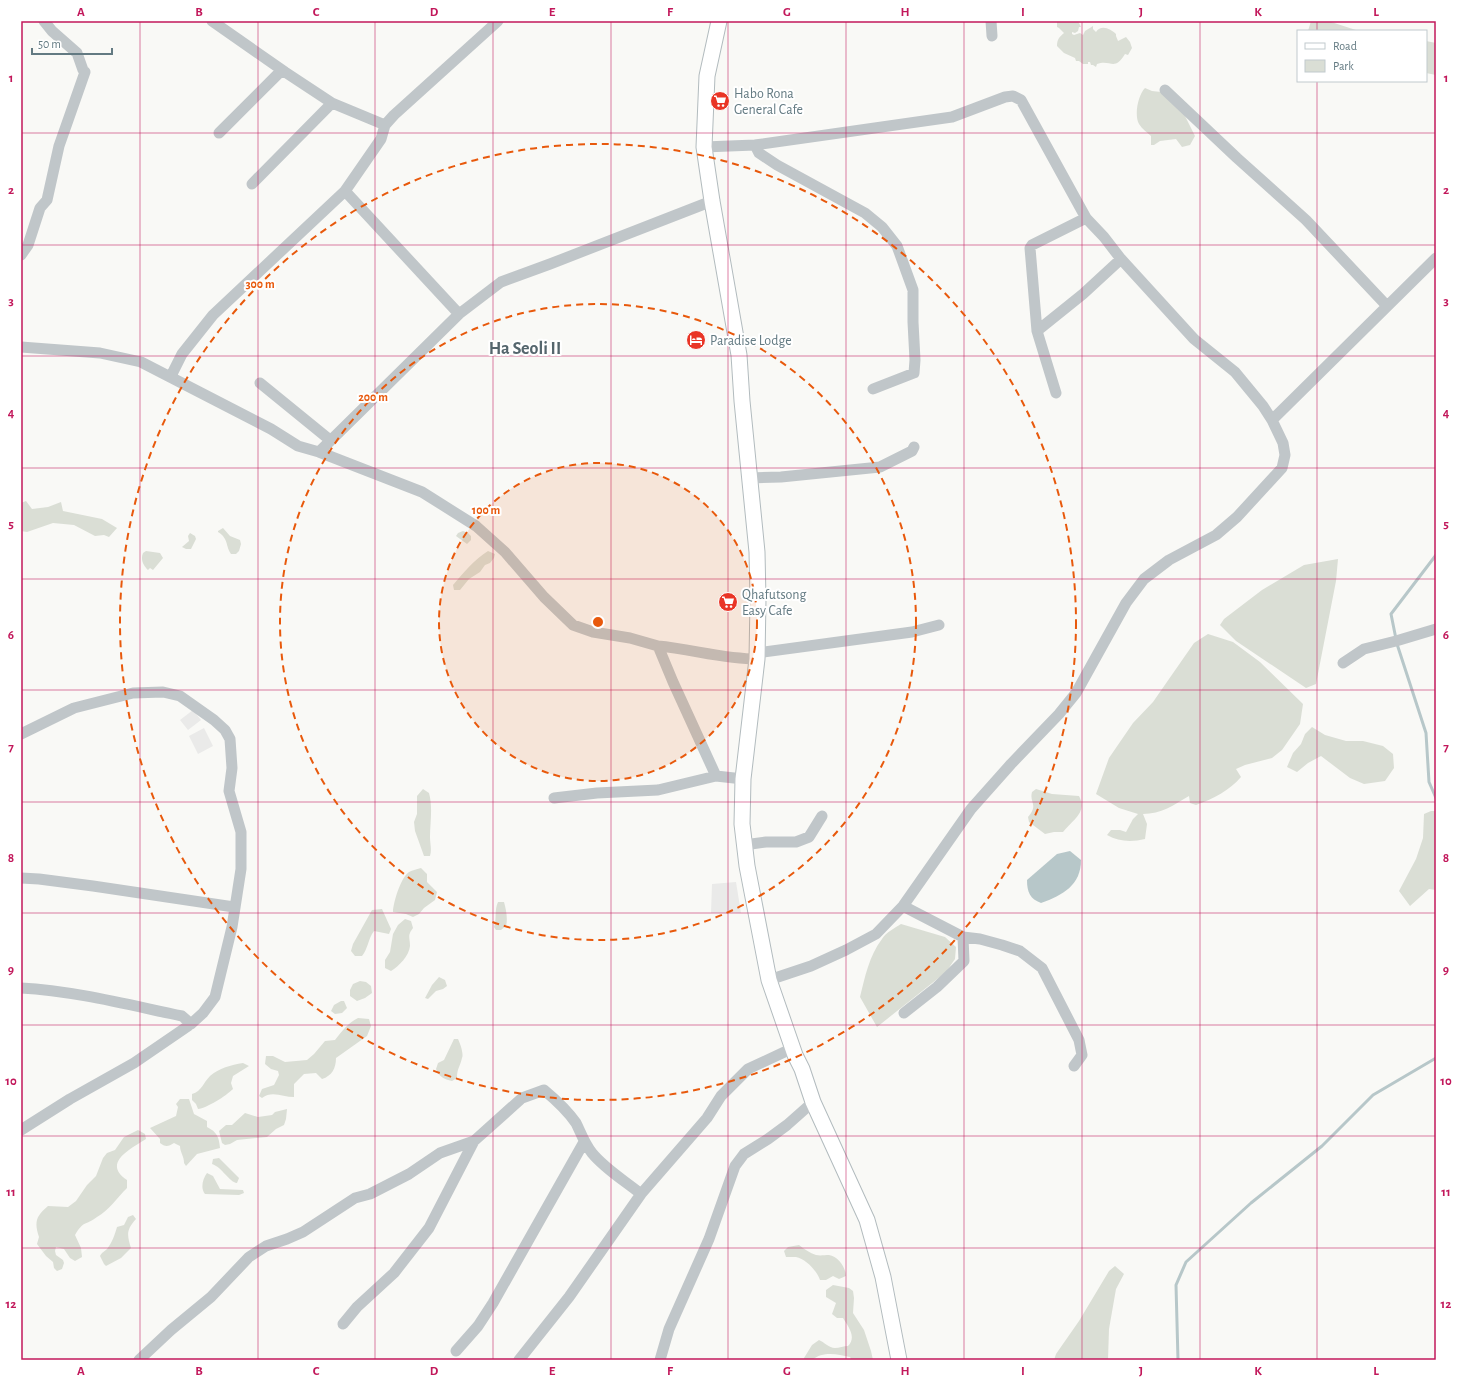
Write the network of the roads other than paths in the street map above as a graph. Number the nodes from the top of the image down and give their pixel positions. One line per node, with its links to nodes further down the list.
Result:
1 (44, 21): 18 (street)
2 (212, 21): 7 (street)
3 (498, 21): 10 (street)
4 (719, 21): 13 (main road)
5 (991, 21): 6 (street)
6 (992, 36)
7 (282, 70): 9 (street); 11 (street)
8 (1165, 90): 21 (street)
9 (332, 103): 10 (street); 14 (street)
10 (385, 125): 15 (street)
11 (219, 134)
12 (754, 145): 13 (street); 17 (street); 27 (street)
13 (704, 147): 16 (main road)
14 (252, 184)
15 (345, 191): 22 (street); 25 (street)
16 (712, 200): 22 (street); 33 (main road)
17 (1086, 218): 20 (street); 23 (street)
18 (21, 255)
19 (1436, 258): 21 (street)
20 (1121, 259): 23 (street); 29 (street)
21 (1387, 306): 29 (street)
22 (459, 314): 30 (street)
23 (1037, 331): 28 (street)
24 (21, 347): 25 (street)
25 (171, 376): 32 (street)
26 (260, 382): 30 (street)
27 (874, 388)
28 (1056, 393)
29 (1272, 420): 46 (street)
30 (330, 440): 32 (street)
31 (914, 447): 33 (street)
32 (319, 452): 36 (street)
33 (749, 478): 37 (main road)
34 (939, 625): 37 (street)
35 (1436, 629): 38 (street)
36 (658, 646): 37 (street); 40 (street)
37 (757, 656): 41 (main road)
38 (1343, 663)
39 (21, 734): 47 (street)
40 (716, 776): 41 (street); 42 (street)
41 (743, 780): 44 (main road)
42 (554, 798)
43 (822, 816): 44 (street)
44 (744, 845): 49 (main road)
45 (21, 878): 47 (street)
46 (902, 906): 48 (street); 49 (street)
47 (234, 907): 52 (street)
48 (962, 936): 51 (street); 54 (street)
49 (769, 980): 53 (main road)
50 (21, 988): 52 (street)
51 (904, 1013)
52 (191, 1024): 56 (street)
53 (793, 1048): 55 (main road); 59 (street)
54 (1074, 1066)
55 (814, 1102): 64 (street); 65 (main road)
56 (21, 1130)
57 (474, 1141): 58 (street); 60 (street); 62 (street)
58 (584, 1142): 59 (street); 61 (street)
59 (641, 1194): 63 (street)
60 (343, 1324)
61 (456, 1352)
62 (146, 1359)
63 (519, 1360)
64 (660, 1360)
65 (899, 1360)

